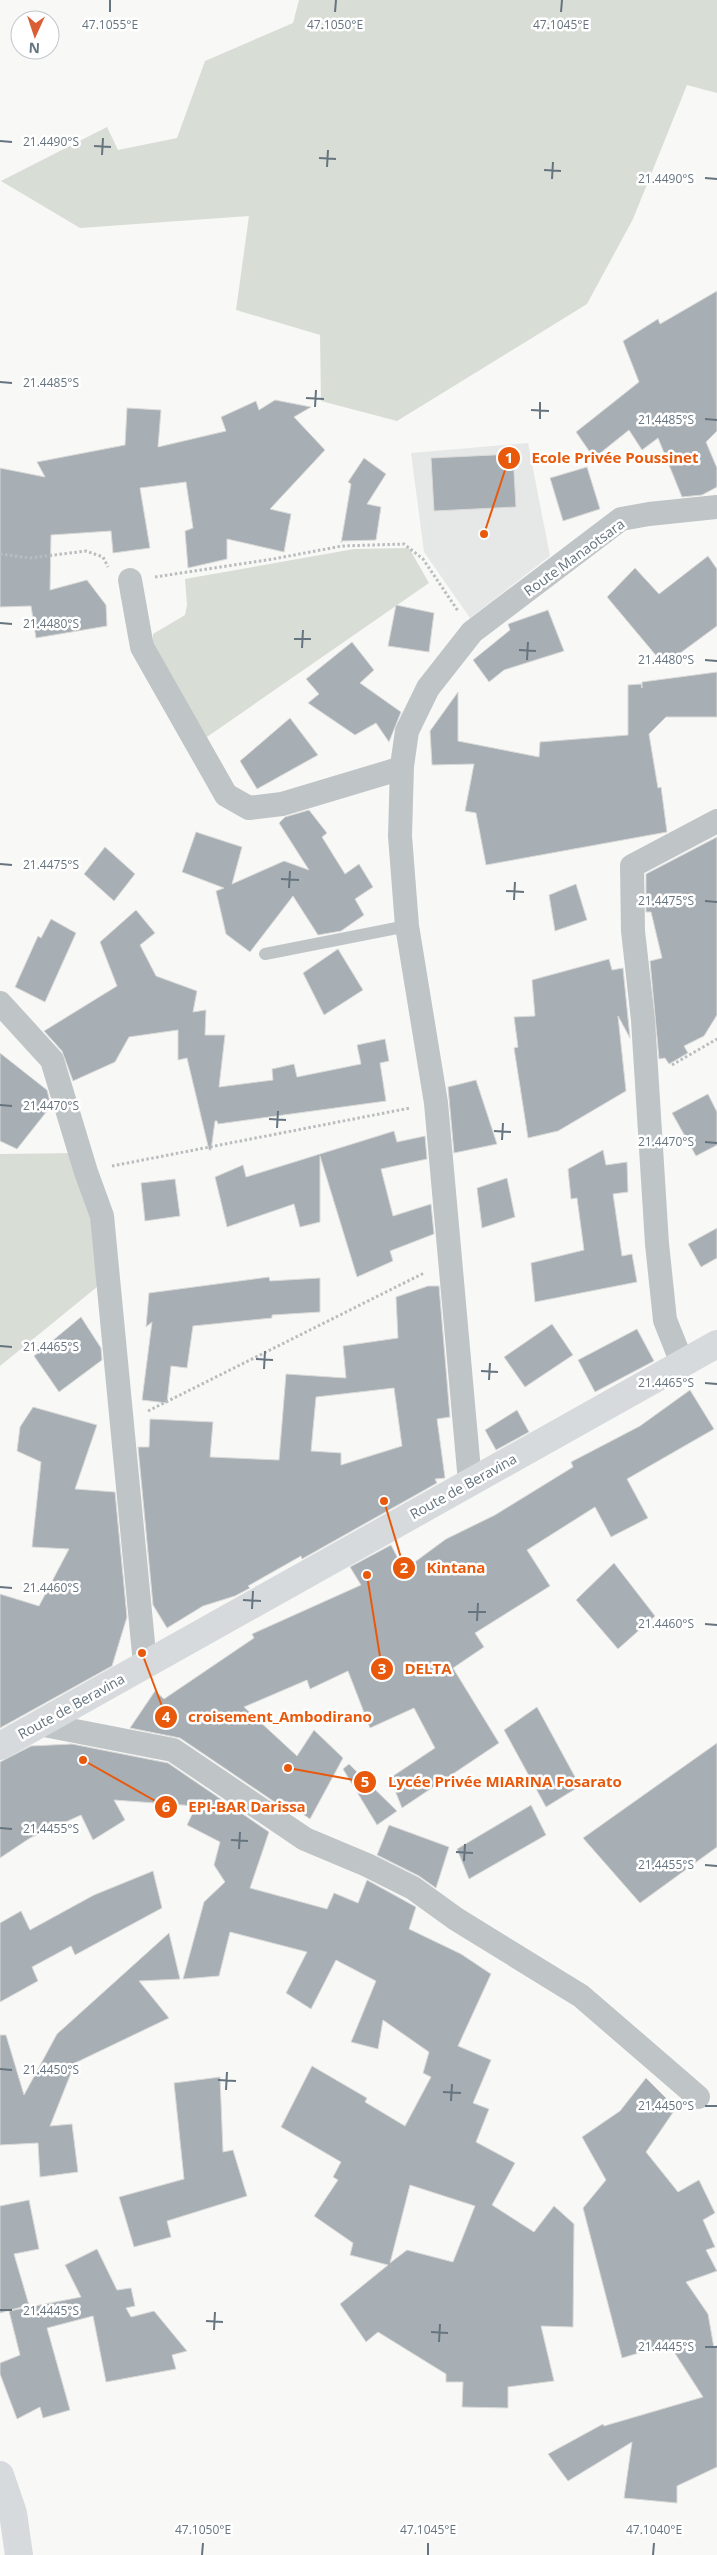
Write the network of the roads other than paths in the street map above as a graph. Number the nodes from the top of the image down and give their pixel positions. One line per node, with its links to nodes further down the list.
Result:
1 (717, 507): 3 (street, Route Manaotsara)
2 (130, 580): 3 (street)
3 (402, 768): 5 (street, Route Manaotsara)
4 (717, 821): 9 (street)
5 (406, 926): 6 (lane); 10 (street, Route Manaotsara)
6 (265, 954)
7 (0, 1003): 11 (street)
8 (717, 1344): 9 (street, Route de Beravina)
9 (682, 1363): 10 (street, Route de Beravina)
10 (470, 1482): 11 (street, Route de Beravina)
11 (145, 1664): 12 (street, Route de Beravina)
12 (39, 1724): 13 (street, Route de Beravina); 14 (street)
13 (0, 1746)
14 (698, 2097)
15 (0, 2475): 16 (street)
16 (19, 2555)

